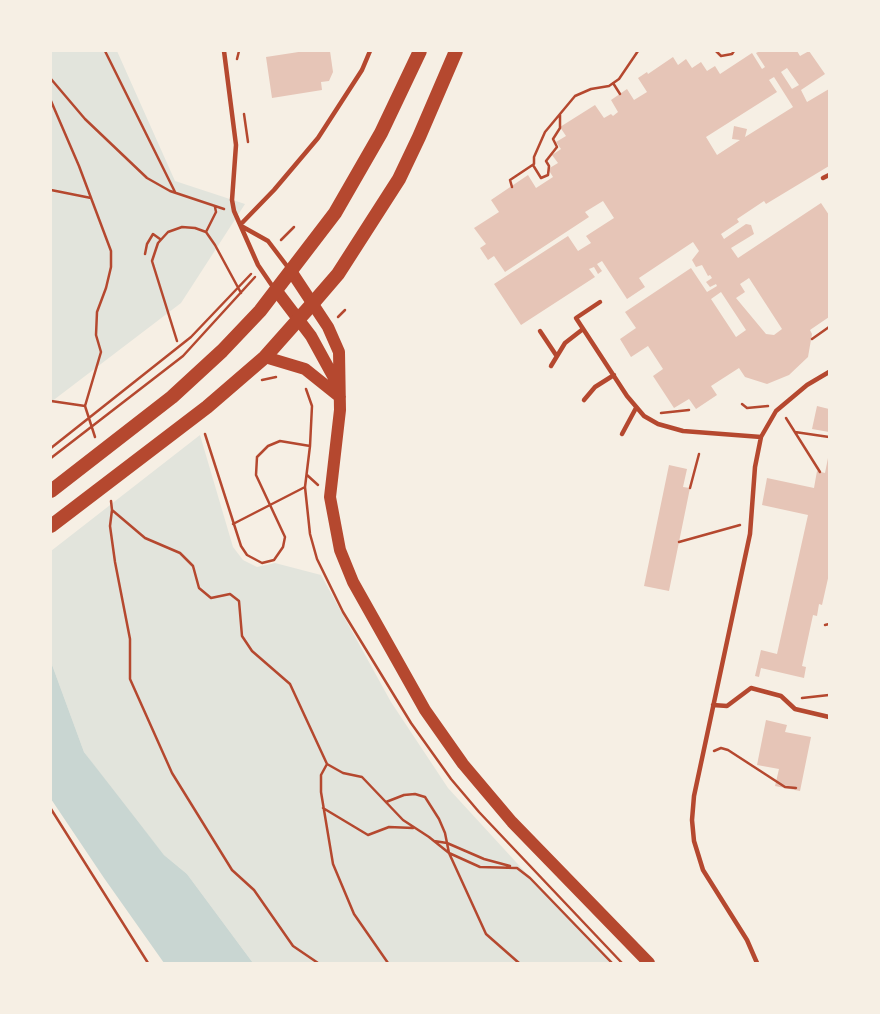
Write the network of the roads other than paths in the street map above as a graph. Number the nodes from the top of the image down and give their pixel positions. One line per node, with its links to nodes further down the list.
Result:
1 (224, 51): 7 (lane)
2 (370, 51): 7 (lane)
3 (420, 51): 8 (main road)
4 (456, 51): 11 (main road)
5 (829, 175): 6 (lane)
6 (823, 178)
7 (241, 226): 8 (lane); 9 (lane)
8 (291, 271): 9 (main road); 11 (main road)
9 (276, 290): 12 (main road); 25 (main road)
10 (600, 302): 13 (lane)
11 (313, 303): 12 (main road); 20 (main road)
12 (299, 320): 16 (main road); 20 (main road)
13 (583, 329): 15 (lane); 19 (lane)
14 (540, 331): 15 (lane)
15 (556, 355): 17 (lane)
16 (265, 357): 20 (main road); 26 (main road)
17 (551, 366)
18 (829, 372): 24 (lane)
19 (614, 375): 21 (lane); 22 (lane)
20 (340, 392): 29 (main road)
21 (584, 400)
22 (636, 408): 23 (lane); 24 (lane)
23 (622, 433)
24 (761, 436): 27 (lane)
25 (51, 491)
26 (51, 526)
27 (713, 705): 28 (lane); 30 (lane)
28 (829, 717)
29 (649, 963)
30 (757, 963)

